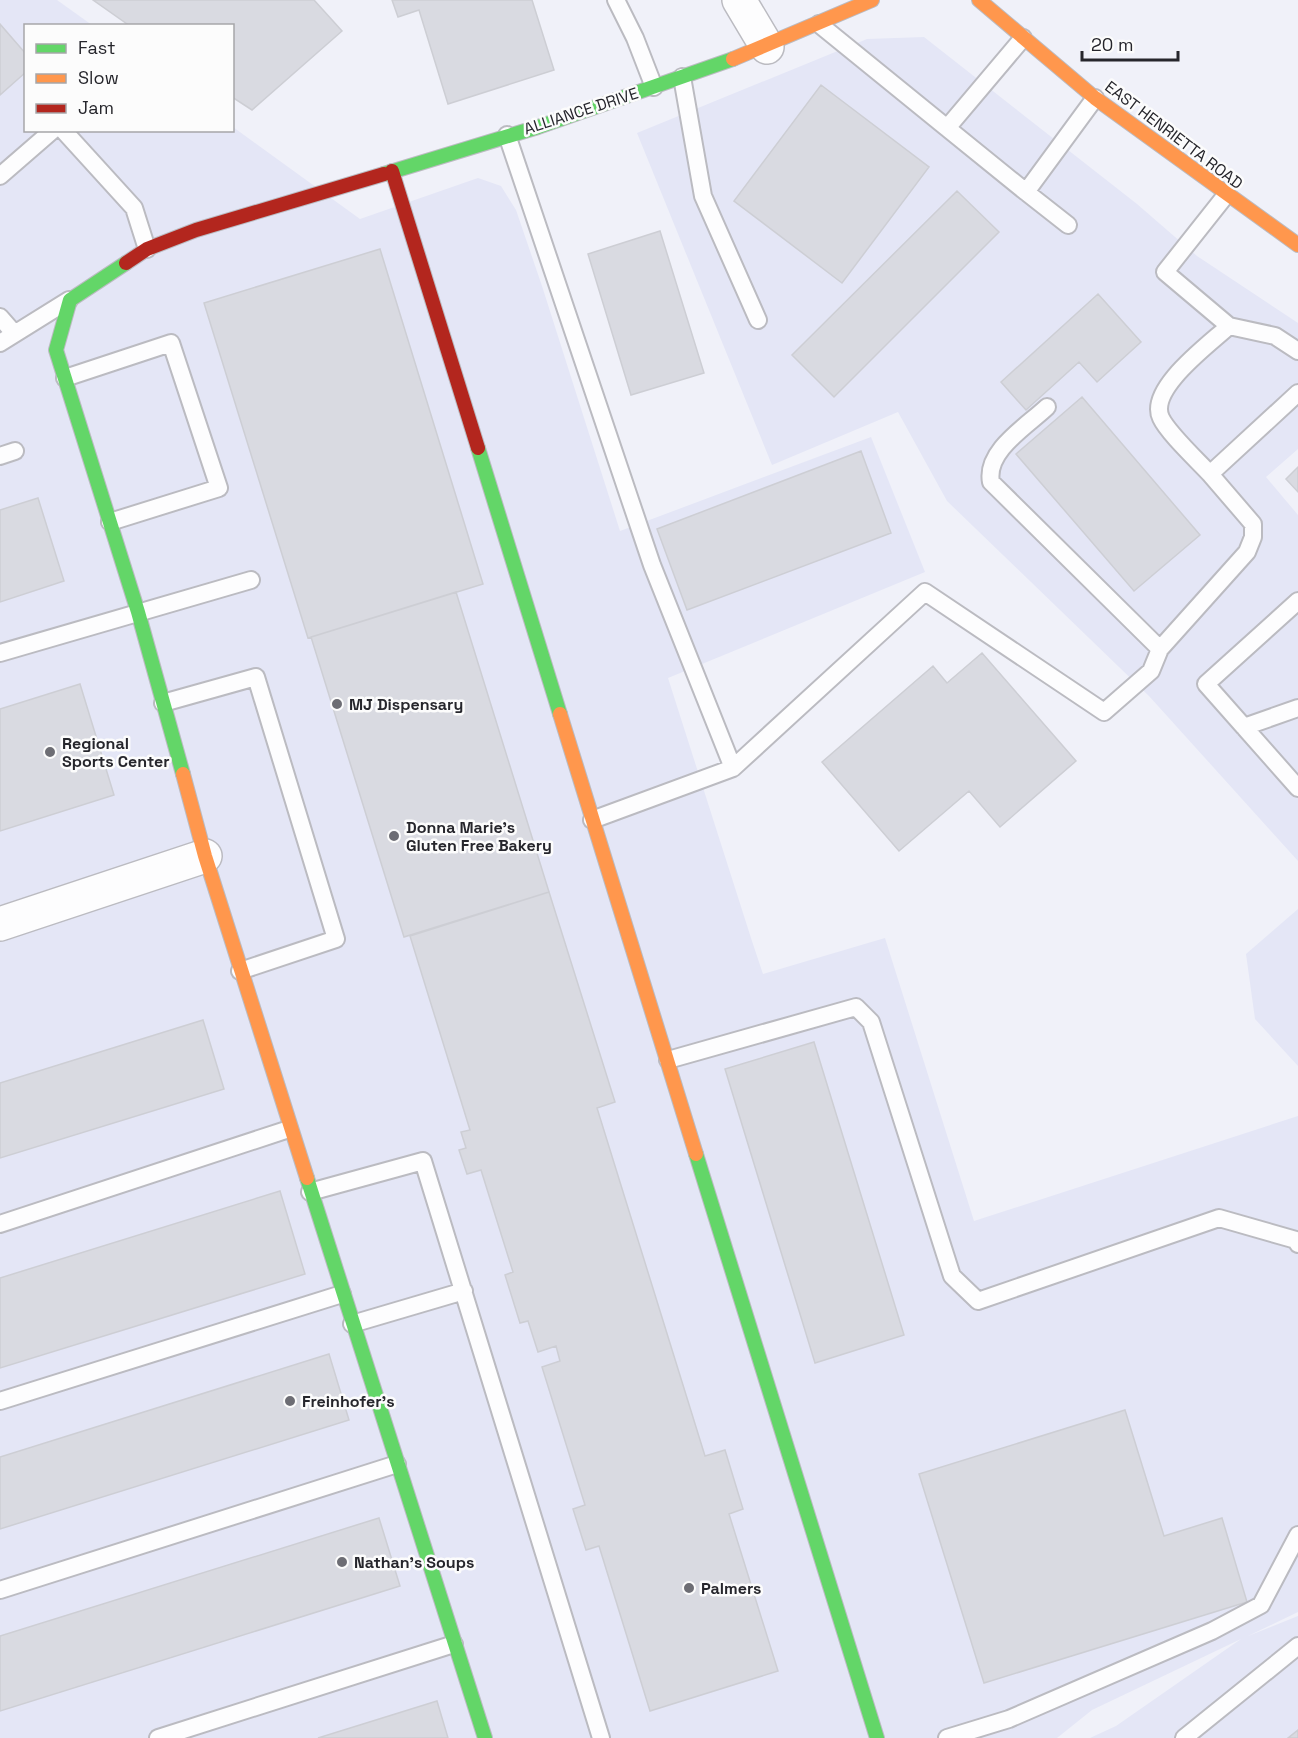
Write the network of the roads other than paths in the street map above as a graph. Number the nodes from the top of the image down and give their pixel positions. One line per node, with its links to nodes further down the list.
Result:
1 (616, 0): 9 (lane)
2 (739, 0): 7 (street)
3 (872, 0): 5 (street, ALLIANCE DRIVE)
4 (979, 0): 6 (street, EAST HENRIETTA ROAD)
5 (819, 24): 7 (street, ALLIANCE DRIVE); 11 (lane)
6 (1023, 38): 10 (street, EAST HENRIETTA ROAD); 11 (lane)
7 (767, 47): 8 (street, ALLIANCE DRIVE)
8 (682, 77): 9 (street, ALLIANCE DRIVE); 24 (lane)
9 (654, 87): 14 (street, ALLIANCE DRIVE)
10 (1095, 98): 17 (lane); 18 (street, EAST HENRIETTA ROAD)
11 (947, 128): 17 (lane)
12 (51, 132): 16 (lane)
13 (65, 132): 21 (lane)
14 (507, 135): 15 (street, ALLIANCE DRIVE); 41 (lane)
15 (392, 171): 21 (street, ALLIANCE DRIVE); 43 (street)
16 (0, 176)
17 (1026, 192): 19 (lane)
18 (1226, 195): 20 (street, EAST HENRIETTA ROAD); 25 (lane)
19 (1068, 225)
20 (1298, 245)
21 (147, 249): 22 (street, ALLIANCE DRIVE)
22 (70, 300): 26 (lane); 28 (street)
23 (0, 317): 26 (lane)
24 (758, 320)
25 (1229, 326): 27 (lane); 31 (lane)
26 (7, 338)
27 (1298, 351)
28 (65, 378): 32 (street); 32 (lane)
29 (1298, 393): 31 (lane)
30 (1047, 407): 36 (lane)
31 (1210, 474): 36 (lane)
32 (110, 522): 35 (street)
33 (252, 580): 35 (lane)
34 (1298, 601): 40 (lane)
35 (138, 612): 37 (lane); 38 (street)
36 (1160, 649): 41 (lane)
37 (0, 653)
38 (163, 703): 44 (street); 46 (lane)
39 (1298, 708): 40 (lane)
40 (1244, 727): 42 (lane)
41 (733, 768): 43 (lane)
42 (1298, 788)
43 (592, 820): 47 (street)
44 (204, 856): 45 (street); 46 (street)
45 (0, 924)
46 (240, 971): 48 (street)
47 (668, 1060): 51 (lane); 64 (street)
48 (289, 1129): 49 (street); 50 (lane)
49 (310, 1192): 52 (lane); 53 (street)
50 (0, 1224)
51 (1298, 1244)
52 (464, 1291): 54 (lane); 63 (lane)
53 (342, 1294): 54 (street); 55 (lane)
54 (352, 1324): 56 (street)
55 (0, 1401)
56 (397, 1464): 58 (lane); 59 (street)
57 (1298, 1534): 65 (lane)
58 (0, 1590)
59 (454, 1644): 61 (lane); 62 (street)
60 (1298, 1646): 66 (lane)
61 (158, 1738)
62 (484, 1738)
63 (601, 1738)
64 (877, 1738)
65 (947, 1738)
66 (1184, 1738)

